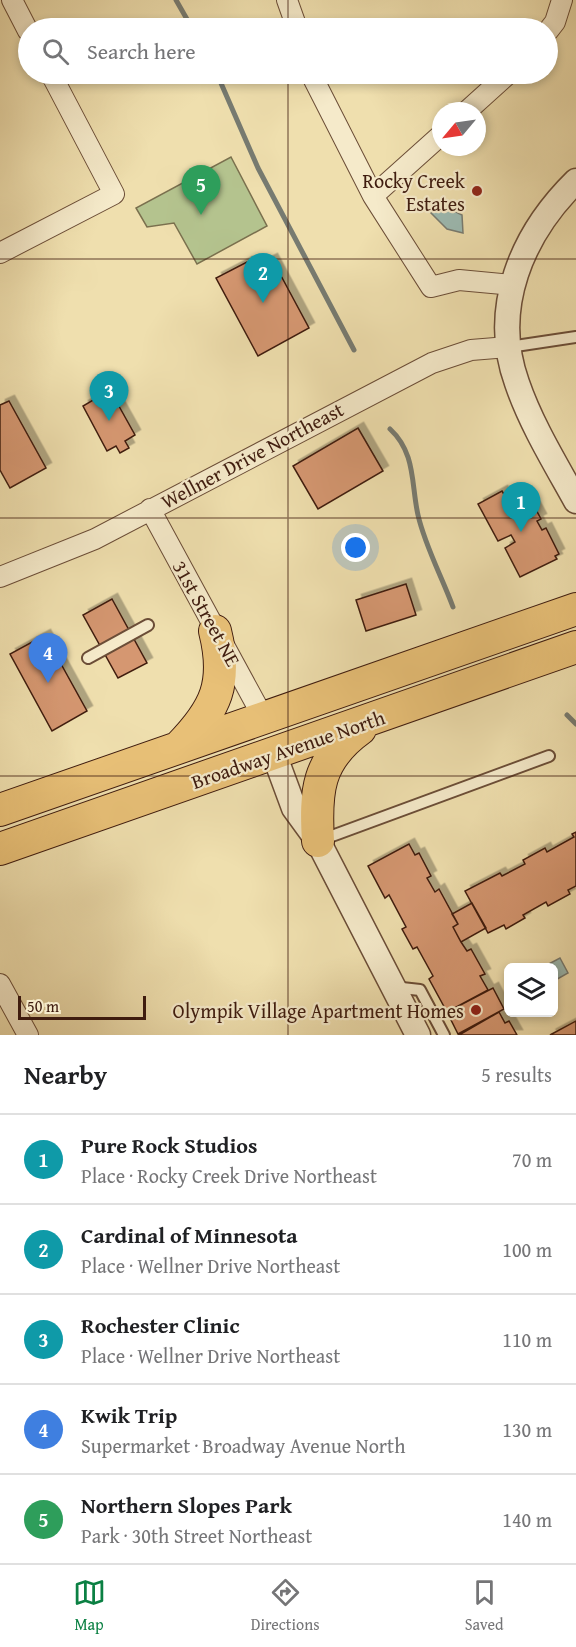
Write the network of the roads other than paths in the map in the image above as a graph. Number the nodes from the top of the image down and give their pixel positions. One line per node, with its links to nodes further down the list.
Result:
1 (12, 0): 4 (street)
2 (287, 0): 5 (street)
3 (562, 0): 6 (street)
4 (21, 18)
5 (293, 18)
6 (556, 18)
7 (56, 84): 14 (street)
8 (316, 84): 13 (street)
9 (497, 84): 10 (street)
10 (477, 102)
11 (432, 143): 13 (street)
12 (576, 181): 15 (street)
13 (373, 196): 15 (street)
14 (0, 253)
15 (512, 285): 17 (street)
16 (576, 337): 17 (lane)
17 (508, 347): 18 (street); 19 (street, Wellner Drive Northeast)
18 (576, 501)
19 (150, 509): 20 (street, Wellner Drive Northeast); 23 (street, 31st Street NE)
20 (0, 577)
21 (576, 609): 26 (main road, Broadway Avenue North)
22 (147, 625): 25 (lane)
23 (215, 631): 27 (street, 31st Street NE); 29 (main road)
24 (576, 646): 28 (main road, Broadway Avenue North)
25 (88, 658)
26 (316, 698): 27 (main road, Broadway Avenue North); 30 (main road)
27 (263, 717): 29 (main road, Broadway Avenue North); 32 (main road)
28 (372, 720): 30 (main road, Broadway Avenue North); 34 (main road)
29 (178, 747): 33 (main road, Broadway Avenue North)
30 (274, 754): 32 (main road, Broadway Avenue North); 34 (street)
31 (549, 756): 34 (lane)
32 (223, 771): 35 (main road, Broadway Avenue North)
33 (0, 810)
34 (318, 841): 37 (street)
35 (0, 849)
36 (0, 984): 38 (street)
37 (393, 987): 39 (street); 40 (lane)
38 (28, 1035)
39 (418, 1035)
40 (444, 1035)

